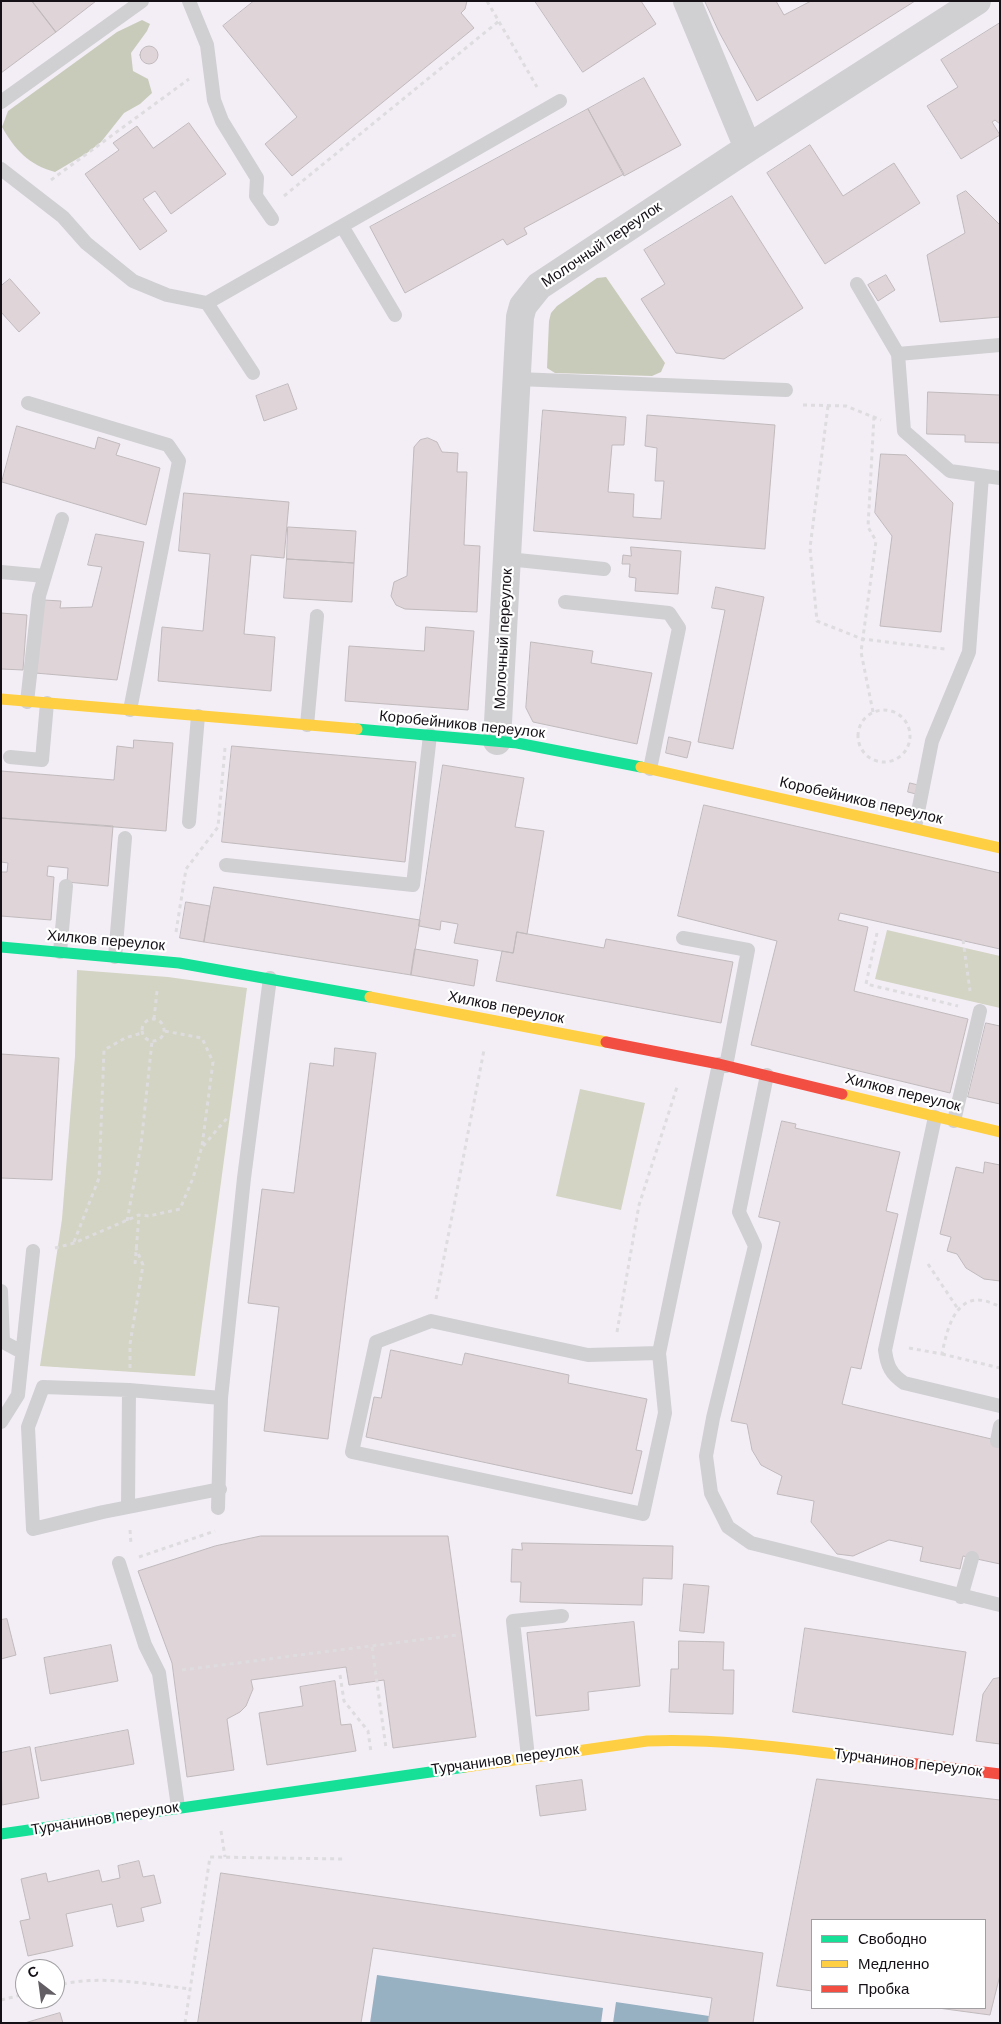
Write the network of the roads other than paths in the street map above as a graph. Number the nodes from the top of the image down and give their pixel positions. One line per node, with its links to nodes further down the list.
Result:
1 (142, 1): 5 (lane)
2 (189, 1): 9 (lane)
3 (687, 1): 7 (street)
4 (977, 1): 7 (street, Молочный переулок)
5 (1, 102)
6 (554, 104): 10 (lane)
7 (748, 148): 17 (street, Молочный переулок)
8 (1, 169): 12 (lane)
9 (269, 215)
10 (342, 226): 12 (lane); 13 (lane)
11 (857, 284): 15 (lane)
12 (207, 304): 16 (lane)
13 (395, 315)
14 (1000, 345): 15 (lane)
15 (898, 354): 20 (lane)
16 (253, 373)
17 (518, 379): 18 (lane); 23 (street, Молочный переулок)
18 (786, 390)
19 (28, 404): 32 (lane)
20 (982, 476): 21 (lane); 40 (lane)
21 (1000, 478)
22 (62, 519): 26 (lane)
23 (508, 559): 24 (lane); 36 (street, Молочный переулок)
24 (604, 569)
25 (1, 572): 26 (lane)
26 (45, 576): 30 (lane)
27 (565, 602): 38 (lane)
28 (318, 616): 34 (lane)
29 (1, 699): 30 (street, Коробейников переулок)
30 (27, 702): 31 (street, Коробейников переулок)
31 (47, 703): 32 (street, Коробейников переулок); 37 (lane)
32 (130, 710): 33 (street, Коробейников переулок)
33 (198, 716): 34 (street, Коробейников переулок); 39 (lane)
34 (307, 725): 35 (street, Коробейников переулок)
35 (430, 736): 36 (street, Коробейников переулок); 43 (lane)
36 (497, 741): 38 (street, Коробейников переулок)
37 (10, 757)
38 (650, 769): 40 (street, Коробейников переулок)
39 (189, 822)
40 (915, 828): 42 (street, Коробейников переулок)
41 (125, 838): 48 (lane)
42 (1000, 848)
43 (226, 865)
44 (66, 886): 47 (lane)
45 (683, 938): 51 (lane)
46 (1, 947): 47 (street, Хилков переулок)
47 (60, 952): 48 (street, Хилков переулок)
48 (115, 957): 49 (street, Хилков переулок)
49 (270, 978): 51 (street, Хилков переулок); 61 (lane)
50 (976, 1010): 54 (lane)
51 (723, 1065): 52 (street, Хилков переулок); 59 (lane)
52 (767, 1075): 53 (street, Хилков переулок); 71 (lane)
53 (935, 1117): 54 (street, Хилков переулок); 62 (lane)
54 (954, 1121): 55 (street, Хилков переулок)
55 (1000, 1132)
56 (32, 1251): 58 (lane)
57 (1, 1291): 58 (lane)
58 (22, 1352): 63 (lane)
59 (659, 1353): 59 (lane)
60 (129, 1390): 61 (lane); 67 (lane); 67 (lane)
61 (221, 1398): 66 (lane)
62 (1000, 1406)
63 (1, 1422)
64 (1000, 1426): 65 (lane)
65 (997, 1441)
66 (220, 1489): 67 (lane); 68 (lane)
67 (128, 1507)
68 (218, 1508)
69 (972, 1558): 71 (lane)
70 (126, 1561): 76 (lane)
71 (961, 1597): 72 (lane)
72 (1000, 1605)
73 (562, 1616): 74 (lane)
74 (528, 1757): 75 (street, Турчанинов переулок); 76 (street, Турчанинов переулок)
75 (1000, 1774)
76 (178, 1807): 77 (street, Турчанинов переулок)
77 (5, 1835)

